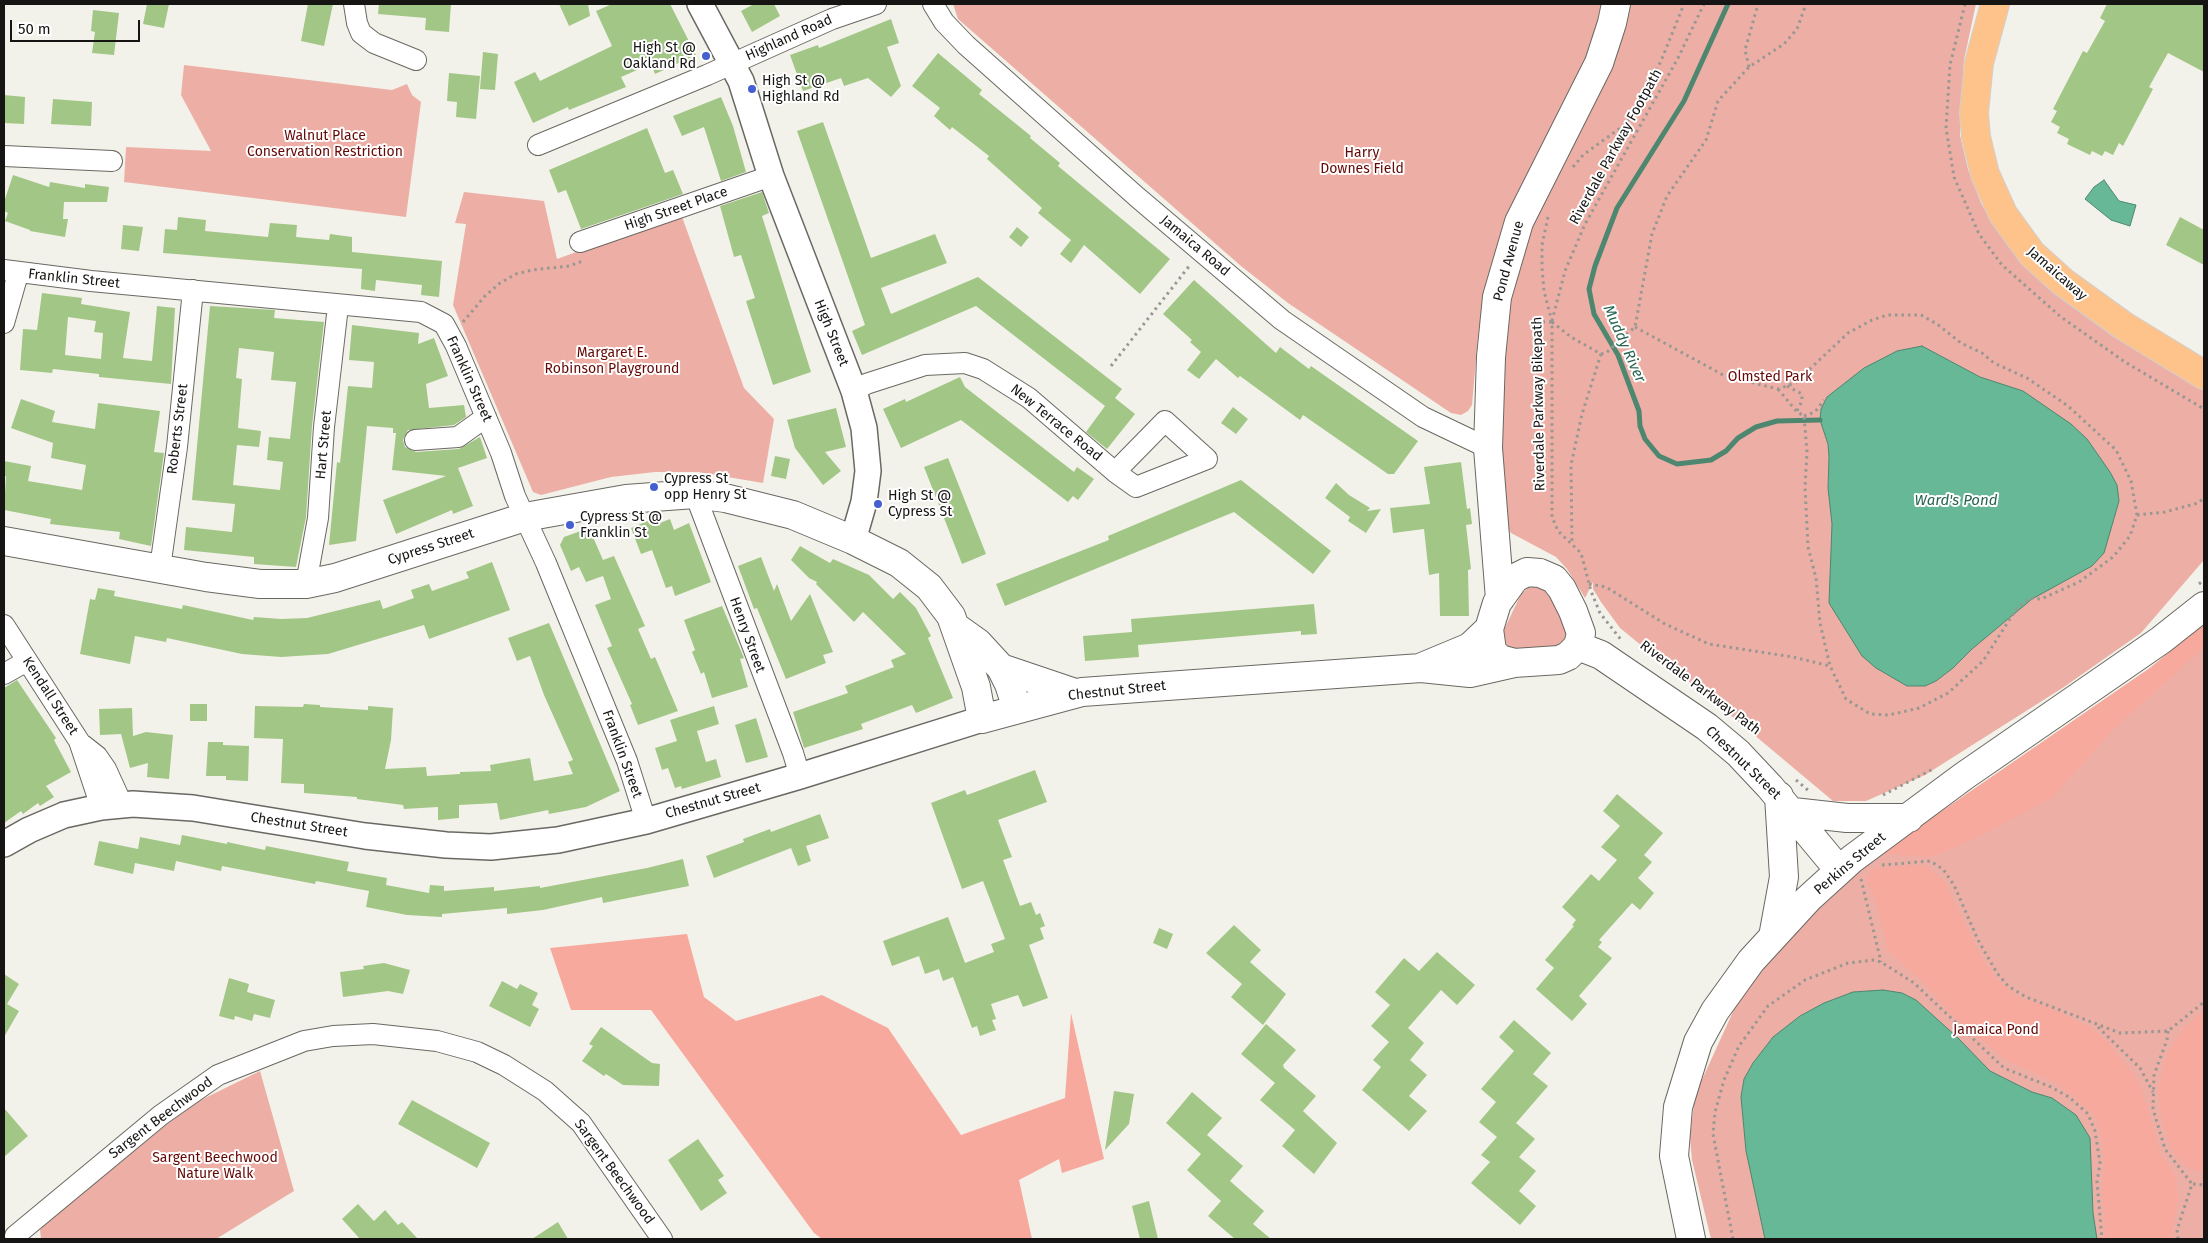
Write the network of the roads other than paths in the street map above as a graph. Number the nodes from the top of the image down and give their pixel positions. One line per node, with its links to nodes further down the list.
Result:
1 (354, 4): 7 (street)
2 (700, 4): 8 (street, High Street)
3 (876, 4): 8 (street, Highland Road)
4 (933, 4): 22 (street, Jamaica Road)
5 (1616, 4): 22 (main road, Pond Avenue)
6 (1995, 4): 18 (highway, Jamaicaway)
7 (416, 60)
8 (732, 64): 9 (street, Highland Road); 12 (street, High Street)
9 (538, 145)
10 (4, 156): 11 (street)
11 (112, 162)
12 (771, 176): 13 (street, High Street Place); 19 (street, High Street)
13 (583, 251)
14 (11, 272): 15 (street, Franklin Street); 17 (street)
15 (193, 290): 16 (street, Franklin Street); 29 (street, Roberts Street)
16 (338, 306): 20 (street, Franklin Street); 31 (street, Hart Street)
17 (4, 323)
18 (2204, 375)
19 (854, 391): 23 (street, New Terrace Road); 27 (street, High Street)
20 (486, 417): 21 (street); 25 (street, Franklin Street)
21 (415, 440)
22 (1488, 448): 26 (main road, Pond Avenue)
23 (1115, 472)
24 (695, 494): 25 (main road, Cypress Street); 27 (main road, Cypress Street); 46 (street, Henry Street)
25 (525, 517): 31 (main road, Cypress Street); 50 (street, Franklin Street)
26 (1495, 530): 30 (main road); 33 (main road, Pond Avenue)
27 (853, 540): 35 (main road)
28 (4, 541): 29 (main road, Cypress Street)
29 (160, 568): 31 (main road, Cypress Street)
30 (1534, 572): 33 (main road); 37 (main road)
31 (306, 584)
32 (2200, 596): 49 (main road, Perkins Street)
33 (1500, 599): 36 (main road)
34 (4, 625): 38 (street, Kendall Street)
35 (956, 628): 40 (main road); 45 (main road)
36 (1489, 629): 39 (main road); 41 (main road, Chestnut Street)
37 (1578, 646): 39 (main road); 47 (main road, Chestnut Street)
38 (27, 661): 42 (street); 48 (street, Kendall Street)
39 (1514, 663): 41 (main road, Chestnut Street)
40 (1001, 668): 43 (main road); 44 (main road)
41 (1421, 668): 43 (main road, Chestnut Street)
42 (4, 674)
43 (1075, 693): 44 (main road, Chestnut Street)
44 (1017, 709): 45 (main road, Chestnut Street)
45 (982, 719): 46 (street, Chestnut Street)
46 (800, 776): 50 (street, Chestnut Street)
47 (1788, 795): 49 (main road); 52 (main road, Chestnut Street); 53 (main road)
48 (112, 806): 50 (street, Chestnut Street); 51 (street, Chestnut Street)
49 (1909, 818): 52 (main road, Perkins Street)
50 (646, 821)
51 (4, 844)
52 (1849, 872): 53 (main road, Perkins Street)
53 (1773, 937): 56 (main road, Perkins Street)
54 (13, 1235): 55 (street, Sargent Beechwood)
55 (662, 1239)
56 (1691, 1239)

